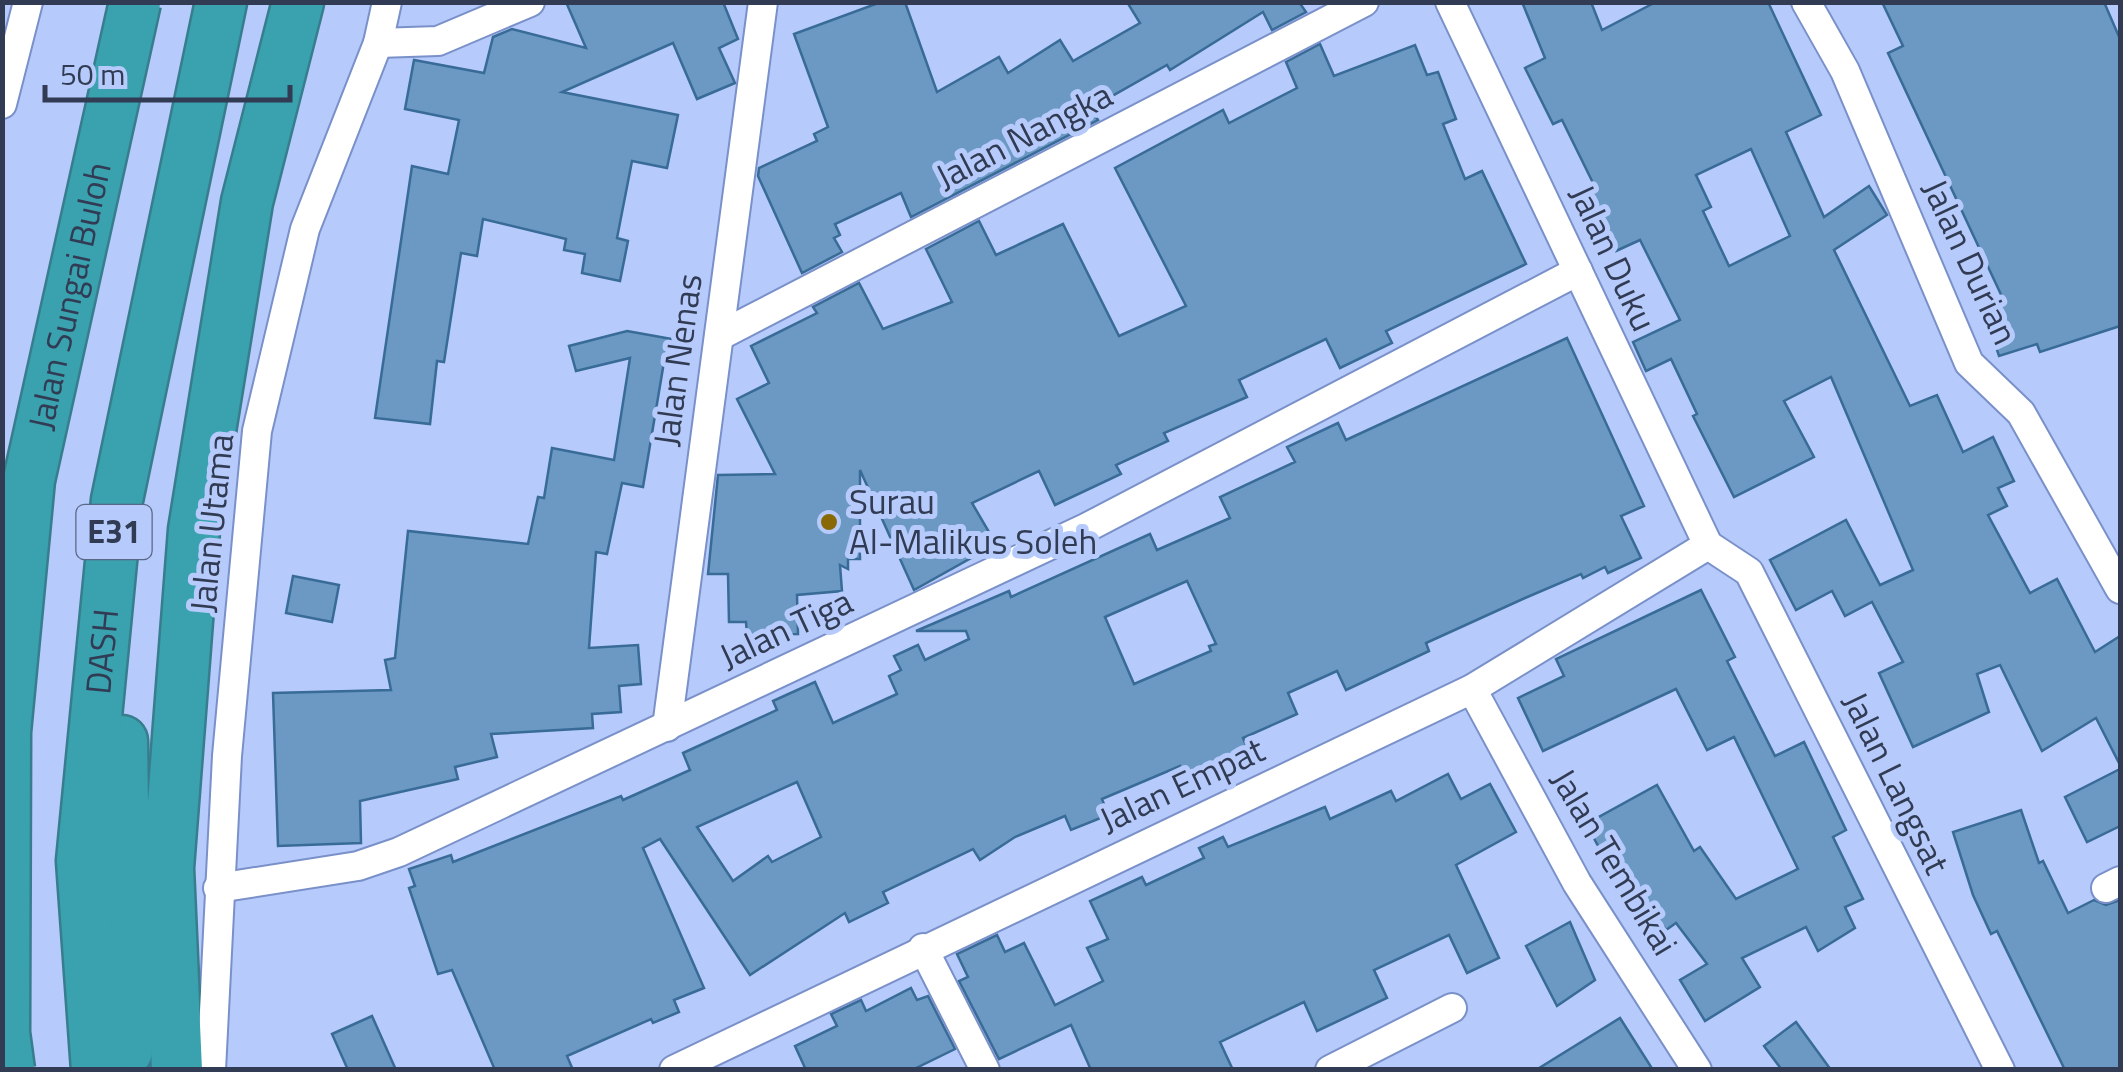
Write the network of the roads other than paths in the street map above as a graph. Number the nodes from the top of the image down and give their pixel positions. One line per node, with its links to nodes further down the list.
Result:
1 (28, 2): 13 (street)
2 (133, 2): 14 (highway, E31, bridge); 25 (highway, Jalan Sungai Buloh)
3 (222, 2): 26 (highway, DASH / E31)
4 (244, 2): 27 (highway)
5 (298, 2): 28 (highway)
6 (387, 2): 12 (street, Jalan Utama)
7 (530, 2): 12 (street)
8 (763, 2): 16 (street, Jalan Nenas)
9 (1364, 2): 16 (street, Jalan Nangka)
10 (1450, 2): 15 (street, Jalan Duku)
11 (1806, 2): 19 (street, Jalan Durian)
12 (378, 43): 22 (street, Jalan Utama)
13 (2, 104)
14 (100, 162): 17 (highway, bridge); 25 (highway, E31, bridge)
15 (1578, 271): 18 (street, Jalan Duku); 21 (street, Jalan Tiga)
16 (719, 336): 21 (street, Jalan Nenas)
17 (2, 450)
18 (1708, 545): 20 (street, Jalan Empat); 34 (street, Jalan Langsat)
19 (2120, 589)
20 (1472, 688): 23 (street, Jalan Empat); 33 (street, Jalan Tembikai)
21 (667, 727): 22 (street, Jalan Tiga)
22 (218, 888): 29 (street, Jalan Utama)
23 (923, 948): 30 (street, Jalan Empat); 31 (street)
24 (1452, 1008): 32 (street)
25 (12, 1070)
26 (97, 1070)
27 (130, 1070)
28 (176, 1070)
29 (211, 1070)
30 (674, 1070)
31 (985, 1070)
32 (1330, 1070)
33 (1697, 1070)
34 (2000, 1070)

